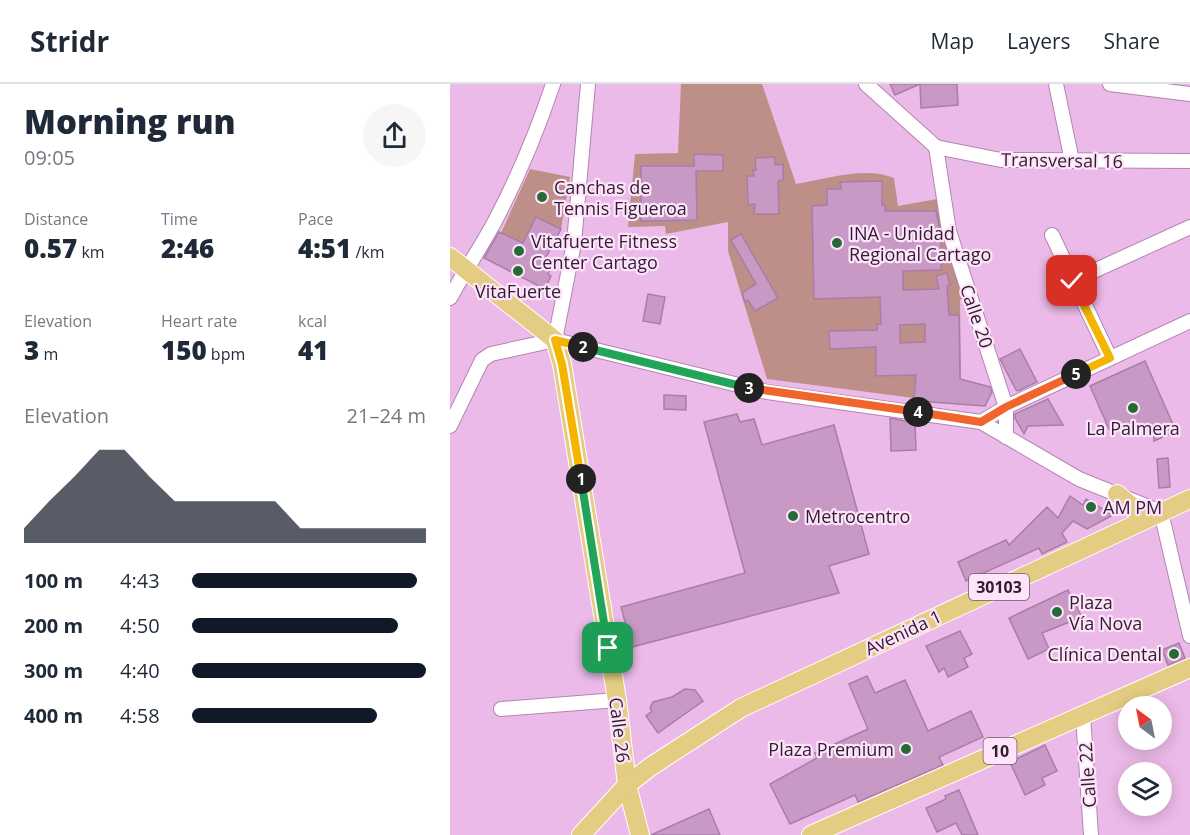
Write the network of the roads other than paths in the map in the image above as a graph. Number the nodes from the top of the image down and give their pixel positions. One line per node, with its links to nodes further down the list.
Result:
1 (553, 84): 13 (street)
2 (588, 84): 17 (street)
3 (866, 84): 7 (street)
4 (1056, 84): 8 (street)
5 (1110, 84): 6 (street)
6 (1190, 94)
7 (936, 147): 8 (street, Transversal 16); 19 (street, Calle 20)
8 (1072, 161): 9 (street, Transversal 16)
9 (1190, 161)
10 (1190, 226): 14 (street)
11 (1052, 235): 14 (street)
12 (450, 257): 13 (main road)
13 (466, 269): 15 (street); 17 (main road)
14 (1072, 281): 18 (street)
15 (450, 298)
16 (1190, 321): 18 (street)
17 (555, 340): 20 (street); 21 (street); 29 (main road, Calle 26)
18 (1110, 358): 19 (street)
19 (1006, 407): 20 (street); 22 (street, Calle 20)
20 (981, 422): 22 (street)
21 (450, 426)
22 (1006, 437): 23 (street)
23 (1116, 494): 25 (street); 26 (main road)
24 (1190, 499): 25 (main road, Avenida 1 / 30103)
25 (1161, 512): 26 (main road, Avenida 1 / 30103); 27 (street)
26 (1142, 521): 32 (main road, Avenida 1 / 30103)
27 (1190, 636)
28 (1190, 668): 31 (main road, 10)
29 (616, 700): 30 (street); 32 (main road, Calle 26)
30 (501, 709)
31 (1083, 715): 35 (main road, 10); 36 (street, Calle 22)
32 (627, 785): 33 (main road, Avenida 1); 34 (main road, Calle 26)
33 (580, 835)
34 (640, 835)
35 (811, 835)
36 (1091, 835)

